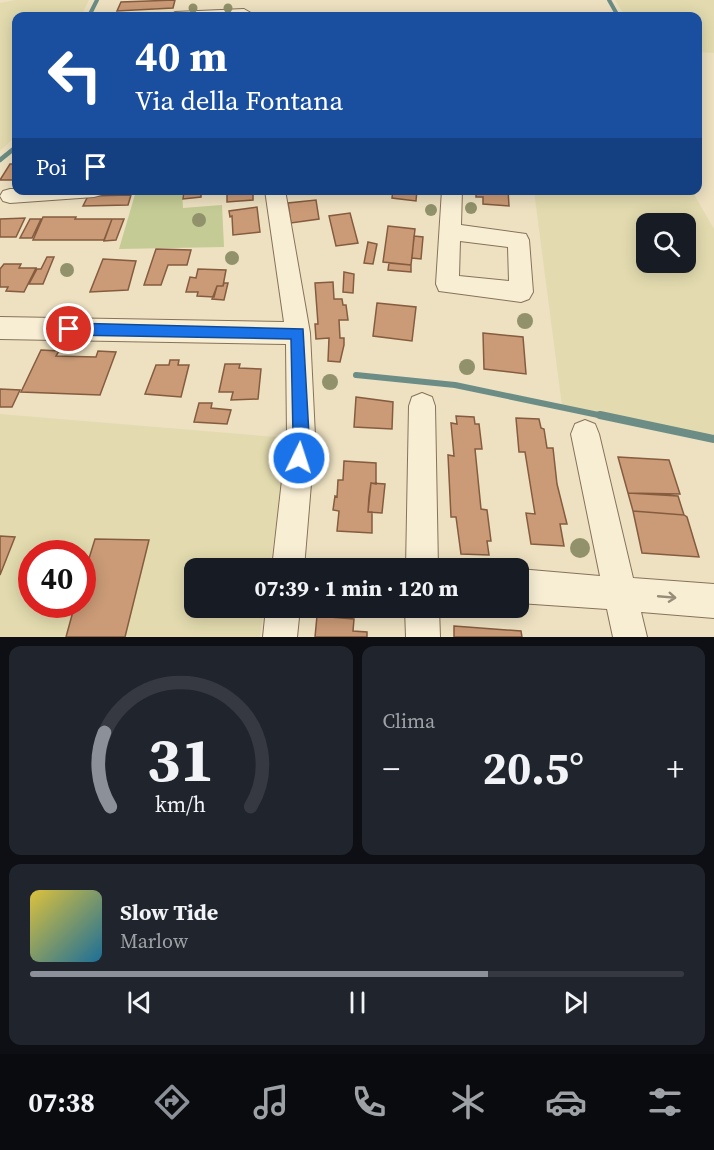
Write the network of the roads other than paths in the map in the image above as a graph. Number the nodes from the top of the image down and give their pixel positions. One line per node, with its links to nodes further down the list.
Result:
1 (243, 10): 2 (street)
2 (220, 12)
3 (24, 195): 6 (street)
4 (276, 195): 9 (street)
5 (452, 195): 7 (street)
6 (10, 196)
7 (452, 232)
8 (0, 328): 9 (street)
9 (298, 333): 12 (street)
10 (422, 406): 13 (street)
11 (585, 434): 15 (street)
12 (289, 558)
13 (422, 558)
14 (529, 587): 15 (street)
15 (620, 592): 16 (street, one-way to 16); 21 (street)
16 (714, 601)
17 (282, 618): 19 (street)
18 (422, 618): 20 (street)
19 (280, 637)
20 (423, 637)
21 (630, 637)

